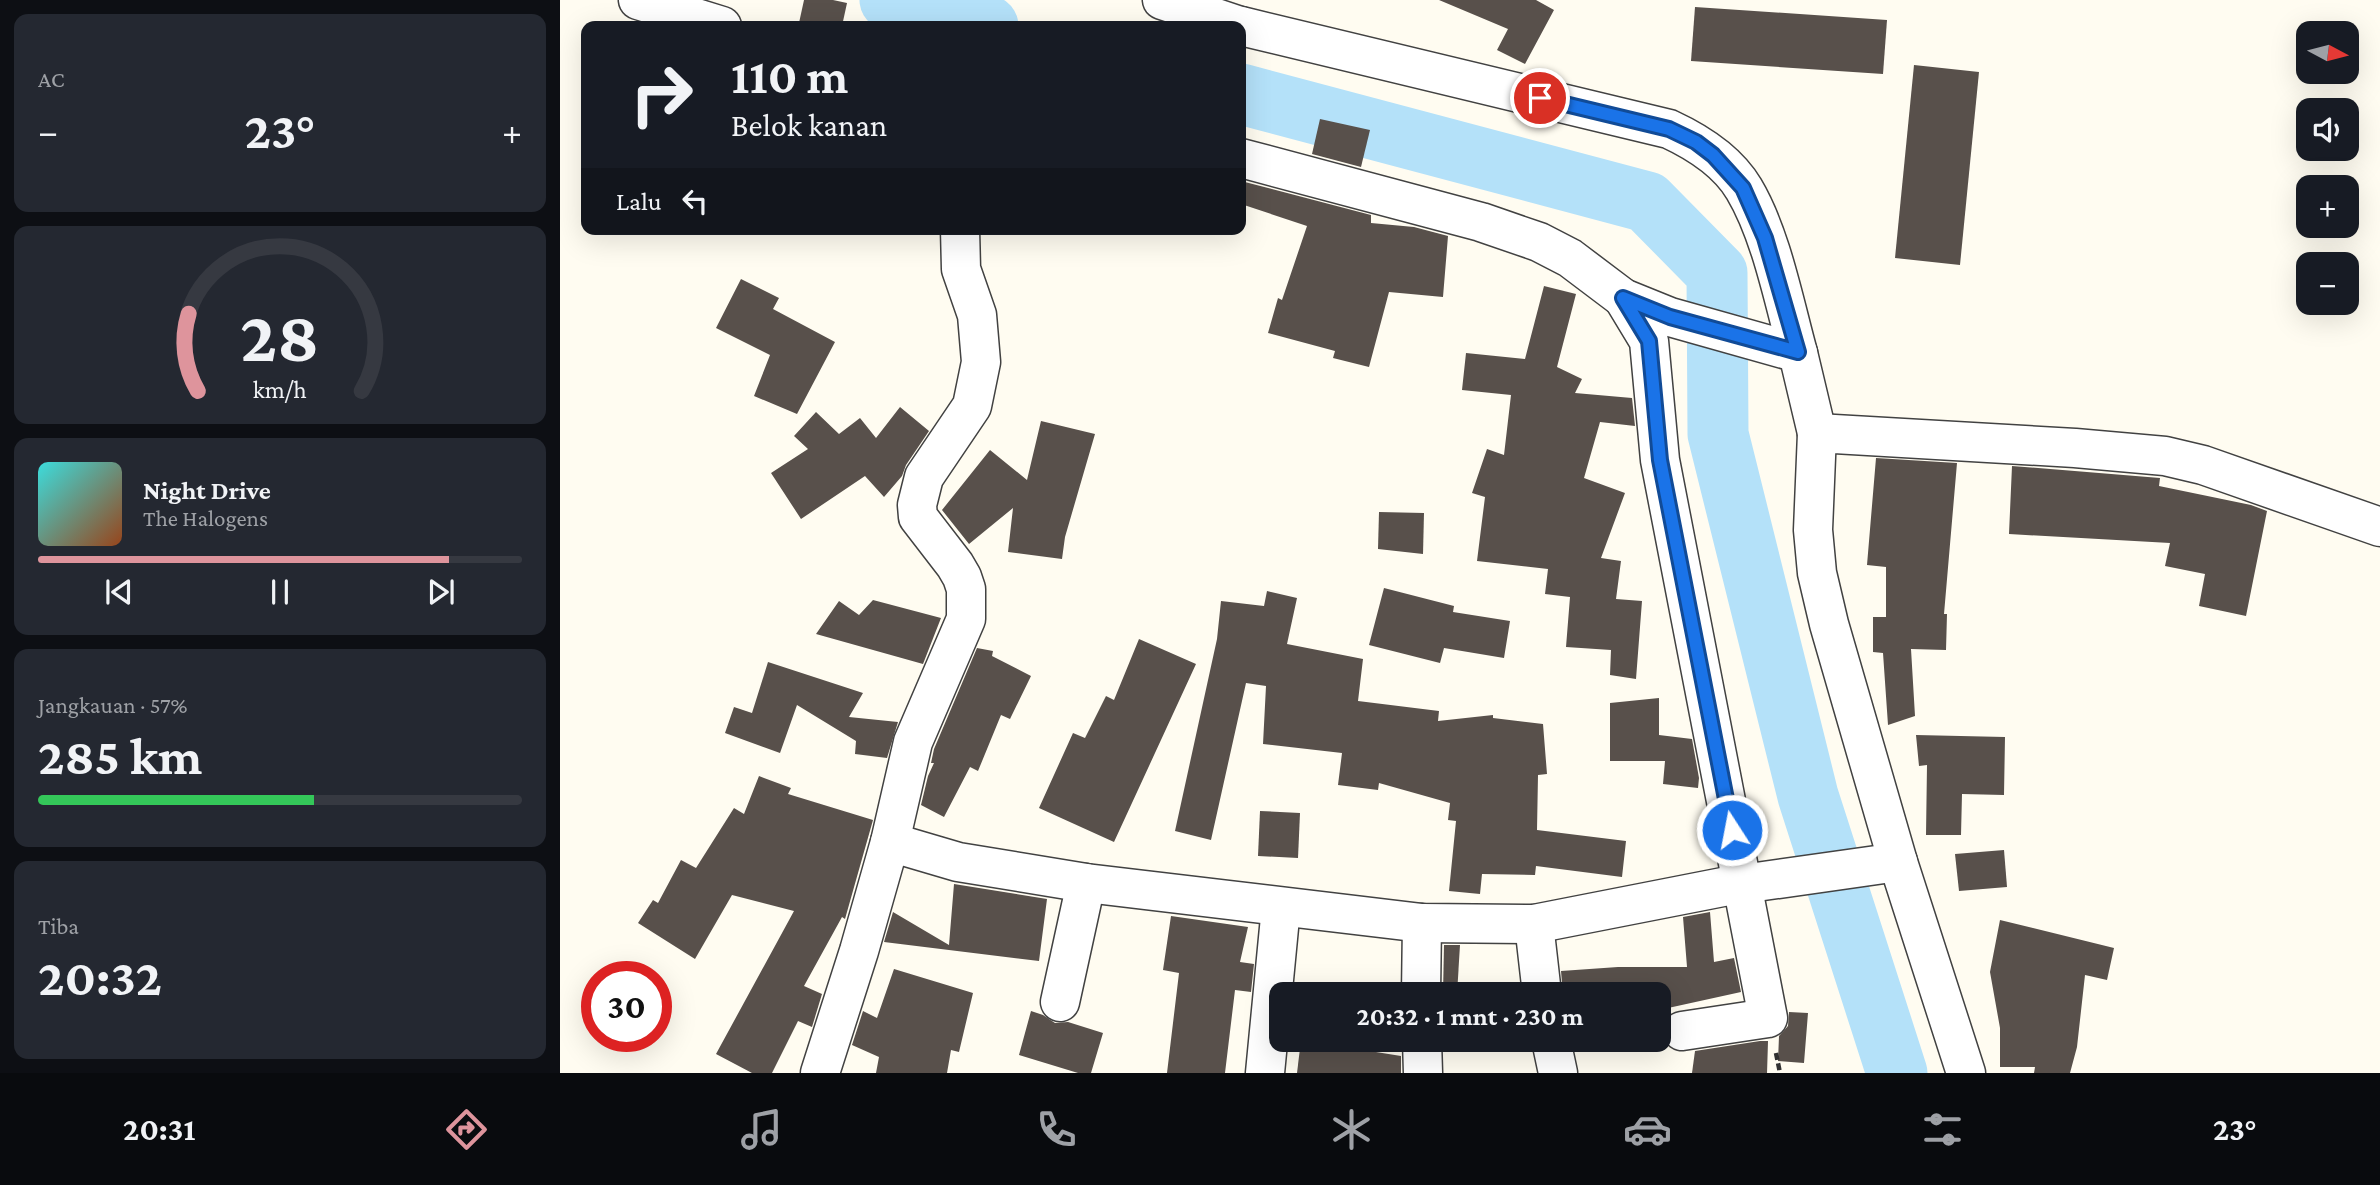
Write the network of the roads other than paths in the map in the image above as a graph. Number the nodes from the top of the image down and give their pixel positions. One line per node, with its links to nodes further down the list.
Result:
1 (638, 0): 3 (street)
2 (1163, 0): 4 (street)
3 (706, 21)
4 (1225, 21)
5 (1246, 27): 9 (street)
6 (1246, 159): 8 (street)
7 (960, 235): 12 (street)
8 (1623, 298): 9 (street); 14 (street)
9 (1786, 348): 10 (street)
10 (1816, 433): 11 (street); 13 (street)
11 (2380, 527)
12 (890, 842): 15 (street); 25 (street)
13 (1892, 863): 14 (street); 29 (street)
14 (1755, 882): 18 (street); 22 (street)
15 (1086, 883): 16 (street); 21 (street)
16 (1281, 907): 17 (street); 26 (street)
17 (1422, 923): 18 (street); 19 (street)
18 (1534, 924): 20 (street)
19 (1421, 982)
20 (1541, 982)
21 (1060, 1002)
22 (1682, 1031)
23 (1422, 1052): 27 (street)
24 (1554, 1052): 28 (street)
25 (820, 1073)
26 (1265, 1073)
27 (1423, 1073)
28 (1558, 1073)
29 (1966, 1073)

